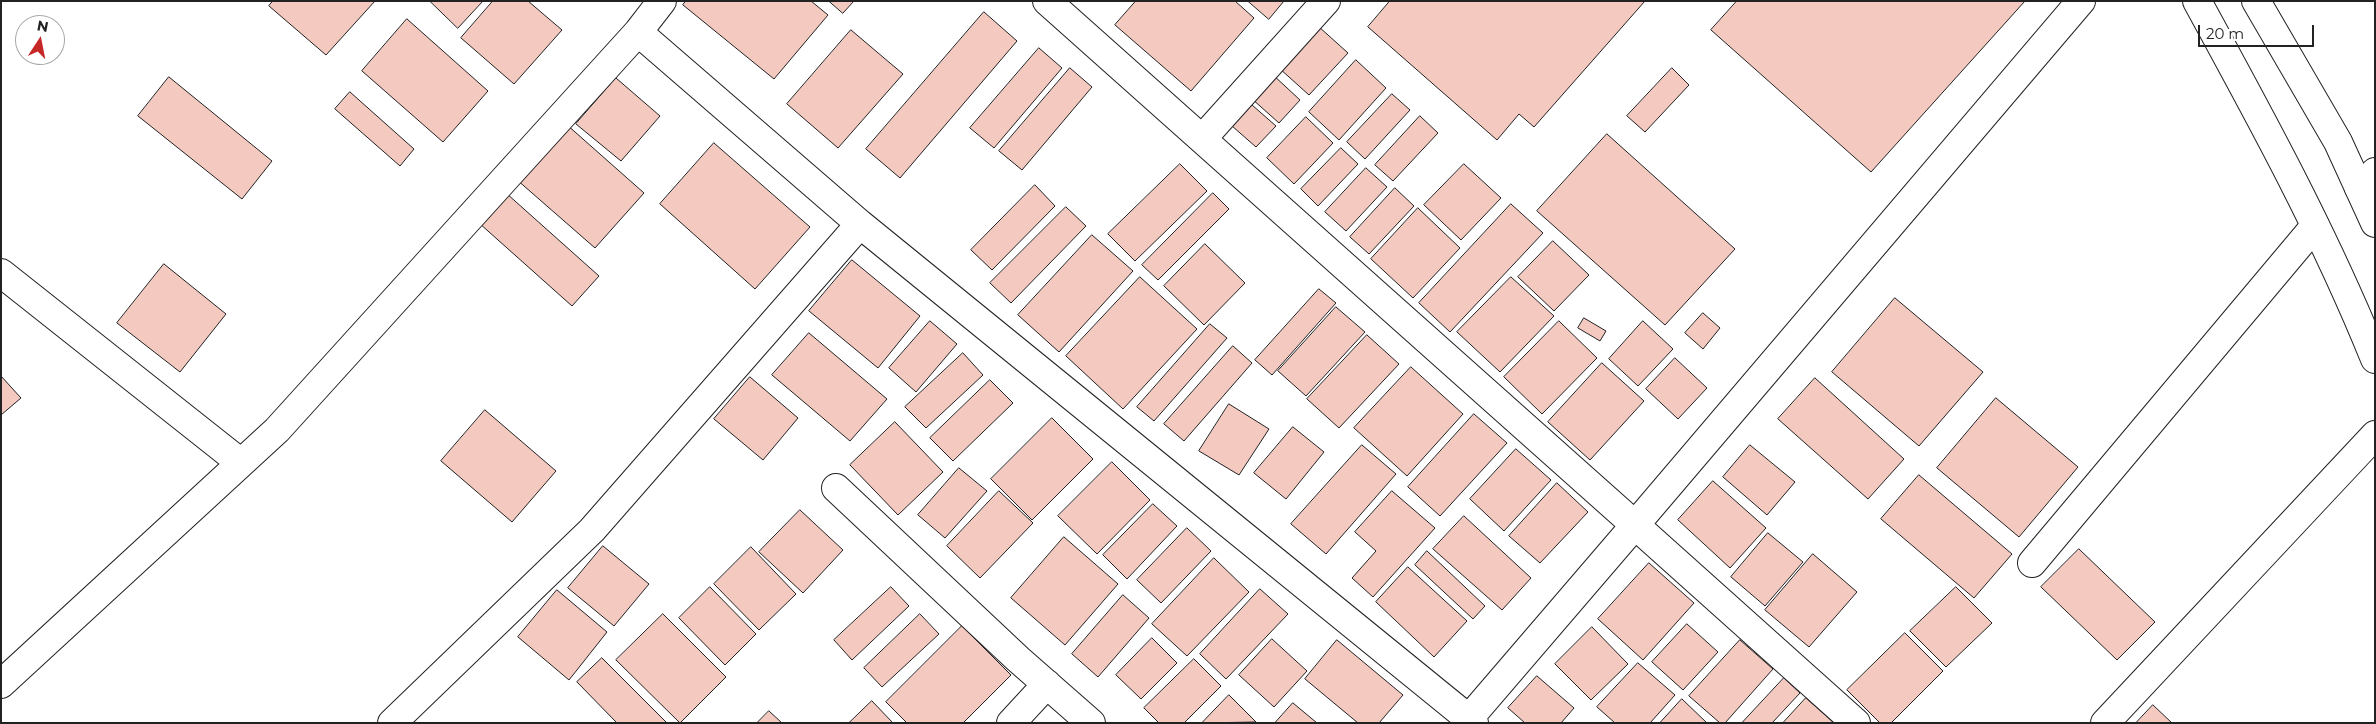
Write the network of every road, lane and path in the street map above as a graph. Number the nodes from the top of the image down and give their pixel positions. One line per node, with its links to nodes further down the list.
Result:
1 (662, 1): 7 (main road)
2 (1048, 1): 8 (main road)
3 (1326, 1): 8 (main road)
4 (2081, 1): 18 (main road)
5 (2197, 1): 12 (main road)
6 (2256, 1): 9 (main road)
7 (638, 32): 11 (main road); 16 (main road)
8 (1202, 139): 18 (main road)
9 (2367, 180): 10 (main road)
10 (2375, 223)
11 (860, 224): 22 (main road); 23 (main road)
12 (2315, 226): 14 (main road); 19 (main road)
13 (1, 273): 16 (main road)
14 (2375, 359)
15 (2375, 435): 27 (main road)
16 (241, 463): 20 (main road)
17 (836, 488): 21 (main road)
18 (1635, 525): 22 (main road); 26 (main road)
19 (2032, 563)
20 (1, 684)
21 (1047, 684): 24 (main road); 25 (main road)
22 (1470, 721)
23 (392, 723)
24 (1011, 723)
25 (1091, 723)
26 (1856, 723)
27 (2105, 723)

